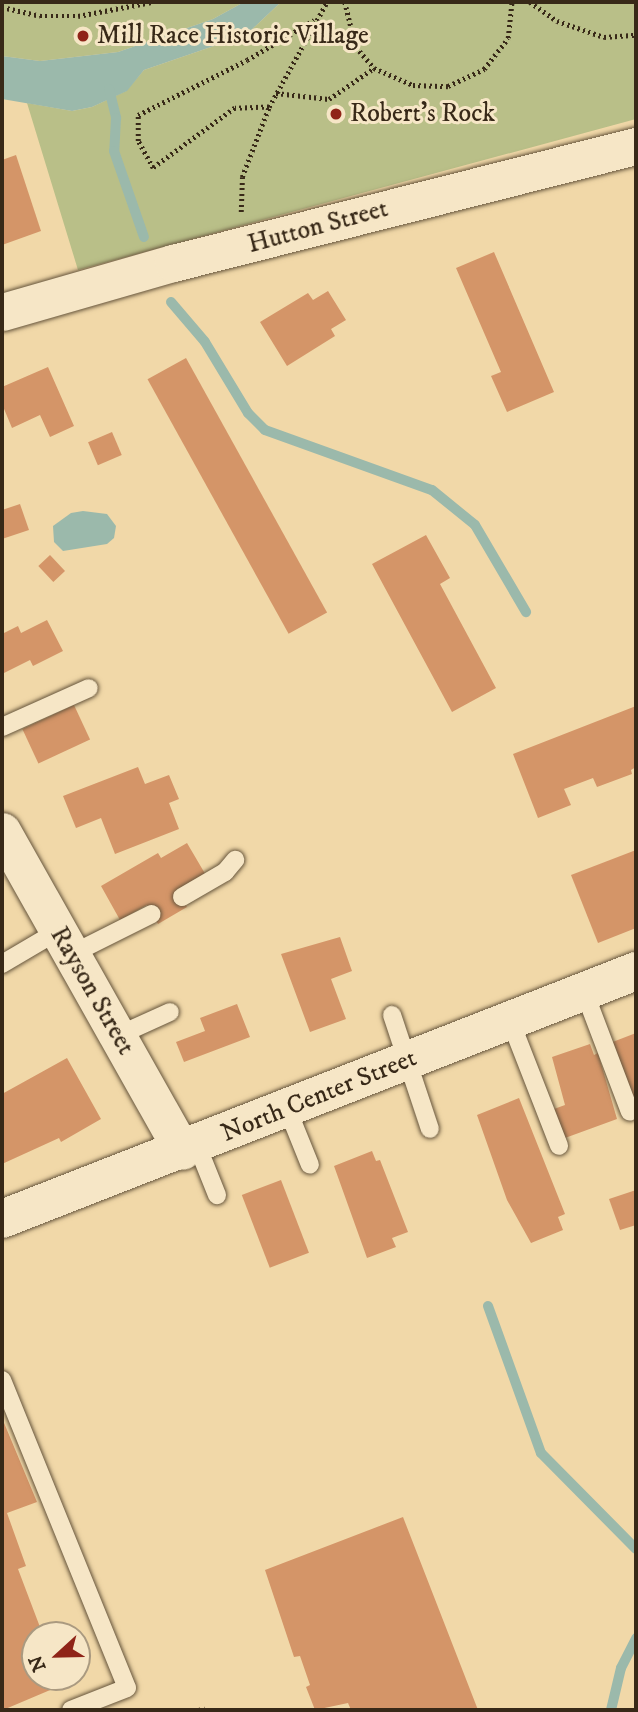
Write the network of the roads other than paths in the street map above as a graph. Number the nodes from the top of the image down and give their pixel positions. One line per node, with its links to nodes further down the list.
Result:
1 (636, 146): 2 (street, Hutton Street)
2 (2, 312)
3 (89, 688): 4 (lane)
4 (2, 727)
5 (2, 831): 9 (street, Rayson Street)
6 (235, 860): 7 (lane)
7 (182, 897)
8 (152, 914): 9 (lane)
9 (65, 943): 10 (lane); 16 (street, Rayson Street)
10 (2, 964)
11 (636, 971): 12 (main road, North Center Street)
12 (584, 992): 15 (main road, North Center Street); 19 (lane)
13 (170, 1012): 16 (lane)
14 (392, 1015): 17 (lane)
15 (510, 1020): 17 (main road, North Center Street); 21 (lane)
16 (117, 1035): 22 (street, Rayson Street)
17 (405, 1061): 18 (main road, North Center Street); 20 (lane)
18 (287, 1108): 22 (main road, North Center Street); 23 (lane)
19 (630, 1112)
20 (430, 1129)
21 (559, 1146)
22 (190, 1148): 24 (lane); 25 (main road, North Center Street)
23 (310, 1165)
24 (217, 1195)
25 (2, 1219)
26 (2, 1380): 27 (lane)
27 (71, 1710)

